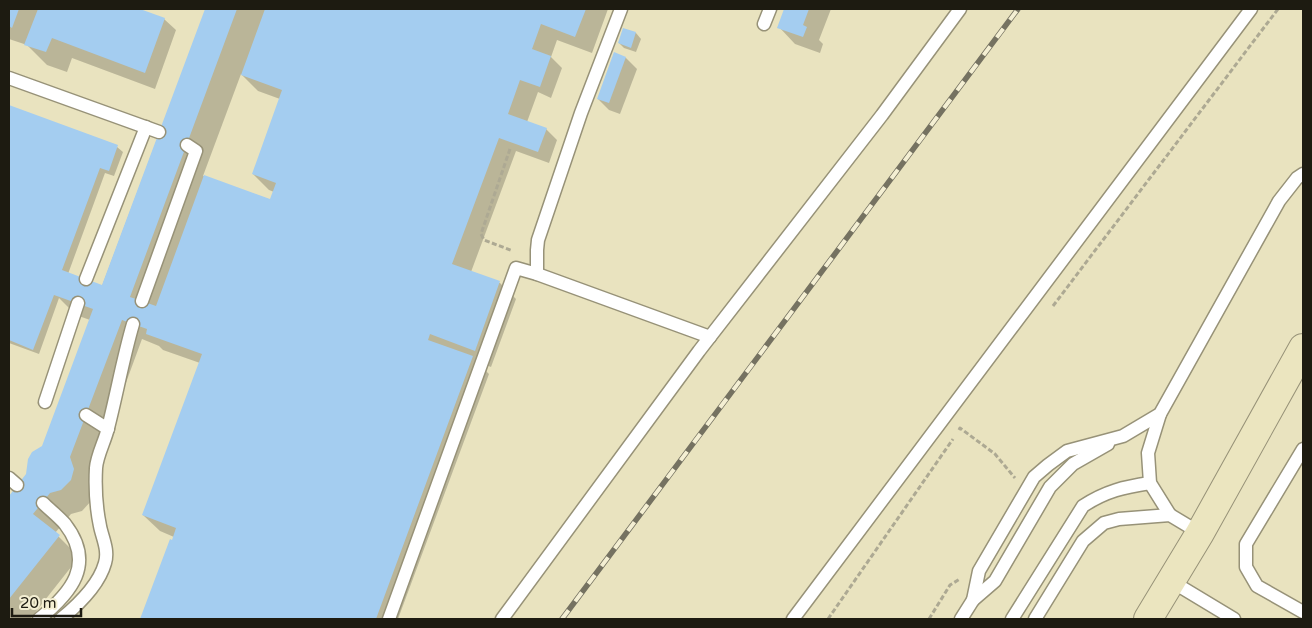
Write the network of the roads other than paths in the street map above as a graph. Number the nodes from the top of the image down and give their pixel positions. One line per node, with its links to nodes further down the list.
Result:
1 (621, 9): 11 (lane)
2 (770, 9): 5 (lane)
3 (960, 9): 16 (lane)
4 (1251, 9): 35 (lane)
5 (764, 24)
6 (9, 78): 7 (lane)
7 (146, 127): 8 (lane); 12 (lane)
8 (158, 132)
9 (187, 145): 13 (lane)
10 (1303, 174): 19 (lane)
11 (537, 274): 16 (lane); 33 (lane)
12 (86, 279)
13 (142, 301)
14 (78, 303): 18 (lane)
15 (133, 324): 21 (lane)
16 (710, 337): 34 (lane)
17 (1303, 348): 27 (main road)
18 (44, 402)
19 (1160, 414): 22 (lane); 24 (lane)
20 (86, 415): 21 (lane)
21 (108, 430): 32 (lane)
22 (1123, 436): 29 (lane); 29 (lane)
23 (1303, 449): 30 (lane)
24 (1150, 483): 26 (lane); 37 (lane)
25 (42, 503): 31 (lane)
26 (1170, 515): 27 (lane); 38 (lane)
27 (1200, 533): 28 (main road)
28 (1171, 581): 39 (main road); 40 (lane)
29 (972, 600): 36 (lane)
30 (1303, 612)
31 (40, 619)
32 (61, 619)
33 (389, 619)
34 (502, 619)
35 (793, 619)
36 (961, 619)
37 (1012, 619)
38 (1035, 619)
39 (1148, 619)
40 (1234, 619)

